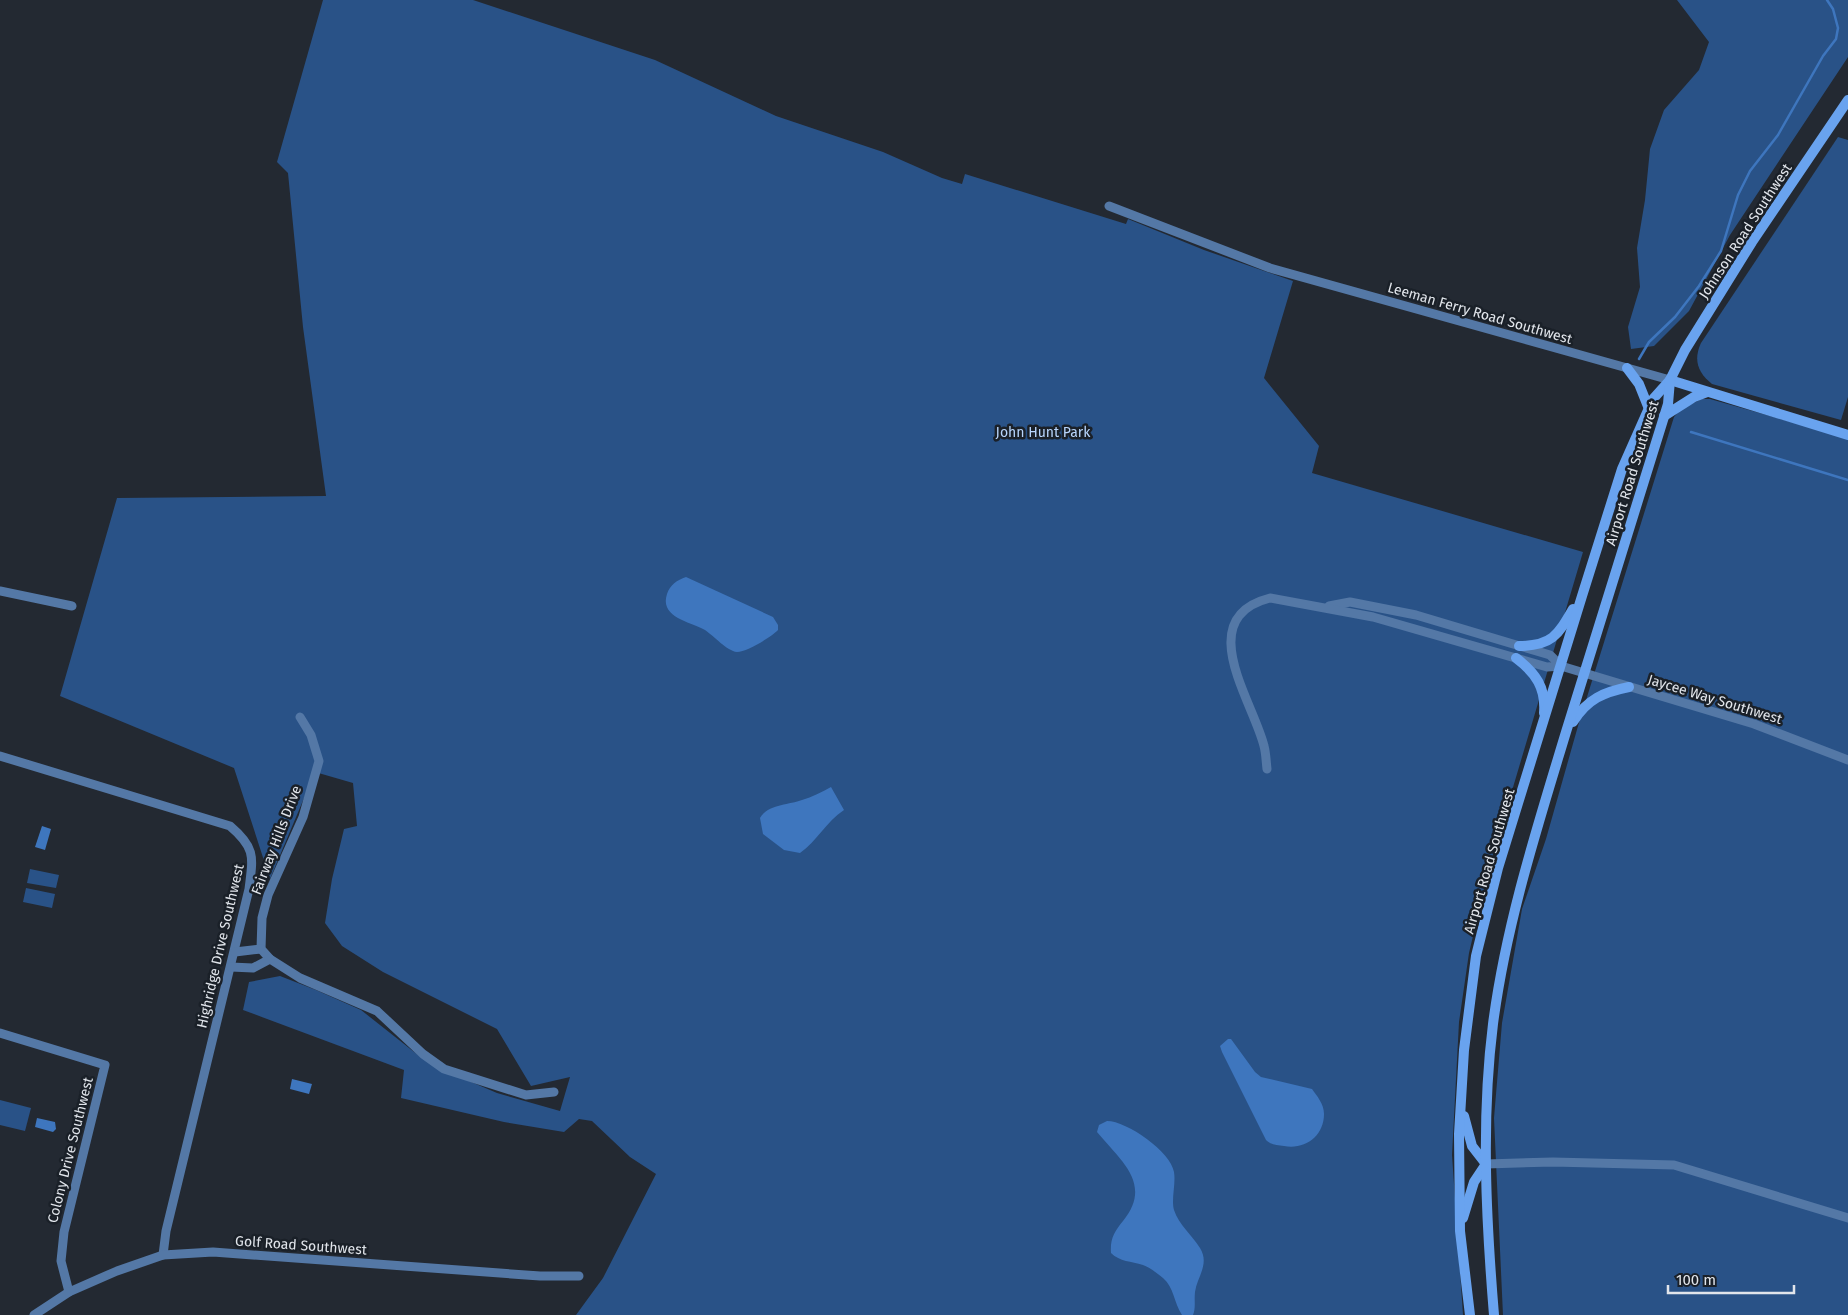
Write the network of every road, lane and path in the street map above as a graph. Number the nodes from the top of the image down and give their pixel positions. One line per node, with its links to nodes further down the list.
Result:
1 (1848, 100): 4 (street, Johnson Road Southwest)
2 (1109, 206): 3 (street, Leeman Ferry Road Southwest)
3 (1627, 368): 4 (street, Leeman Ferry Road Southwest); 6 (street)
4 (1670, 380): 5 (street, Leeman Ferry Road Southwest); 6 (street, Airport Road Southwest); 7 (street, Airport Road Southwest)
5 (1707, 392): 7 (street); 8 (street, Leeman Ferry Road Southwest)
6 (1649, 409): 10 (street, Airport Road Southwest)
7 (1664, 416): 16 (street, Airport Road Southwest)
8 (1848, 436)
9 (0, 591): 11 (street)
10 (1582, 596): 13 (street); 15 (street, Airport Road Southwest)
11 (72, 606)
12 (1326, 607): 13 (street); 14 (street); 23 (street)
13 (1519, 646): 15 (street)
14 (1516, 658): 15 (street); 19 (street)
15 (1561, 666): 16 (street, Jaycee Way Southwest); 19 (street, Airport Road Southwest)
16 (1585, 673): 17 (street, Jaycee Way Southwest); 20 (street, Airport Road Southwest)
17 (1629, 687): 20 (street); 22 (street, Jaycee Way Southwest)
18 (300, 717): 24 (street, Fairway Hills Drive)
19 (1542, 728): 30 (street, Airport Road Southwest)
20 (1566, 734): 31 (street, Airport Road Southwest)
21 (0, 756): 25 (street, Highridge Drive Southwest)
22 (1848, 760)
23 (1267, 769)
24 (261, 948): 25 (street); 26 (street)
25 (235, 952): 27 (street, Highridge Drive Southwest)
26 (270, 959): 27 (street); 29 (street)
27 (231, 967): 34 (street, Highridge Drive Southwest)
28 (0, 1034): 36 (street, Colony Drive Southwest)
29 (554, 1092)
30 (1461, 1104): 31 (street); 33 (street, Airport Road Southwest)
31 (1486, 1164): 32 (street); 33 (street); 39 (street, Airport Road Southwest)
32 (1848, 1218)
33 (1460, 1231): 38 (street, Airport Road Southwest)
34 (163, 1255): 35 (street, Golf Road Southwest); 36 (street, Golf Road Southwest)
35 (579, 1276)
36 (69, 1292): 37 (street, Golf Road Southwest)
37 (34, 1315)
38 (1470, 1315)
39 (1494, 1315)

